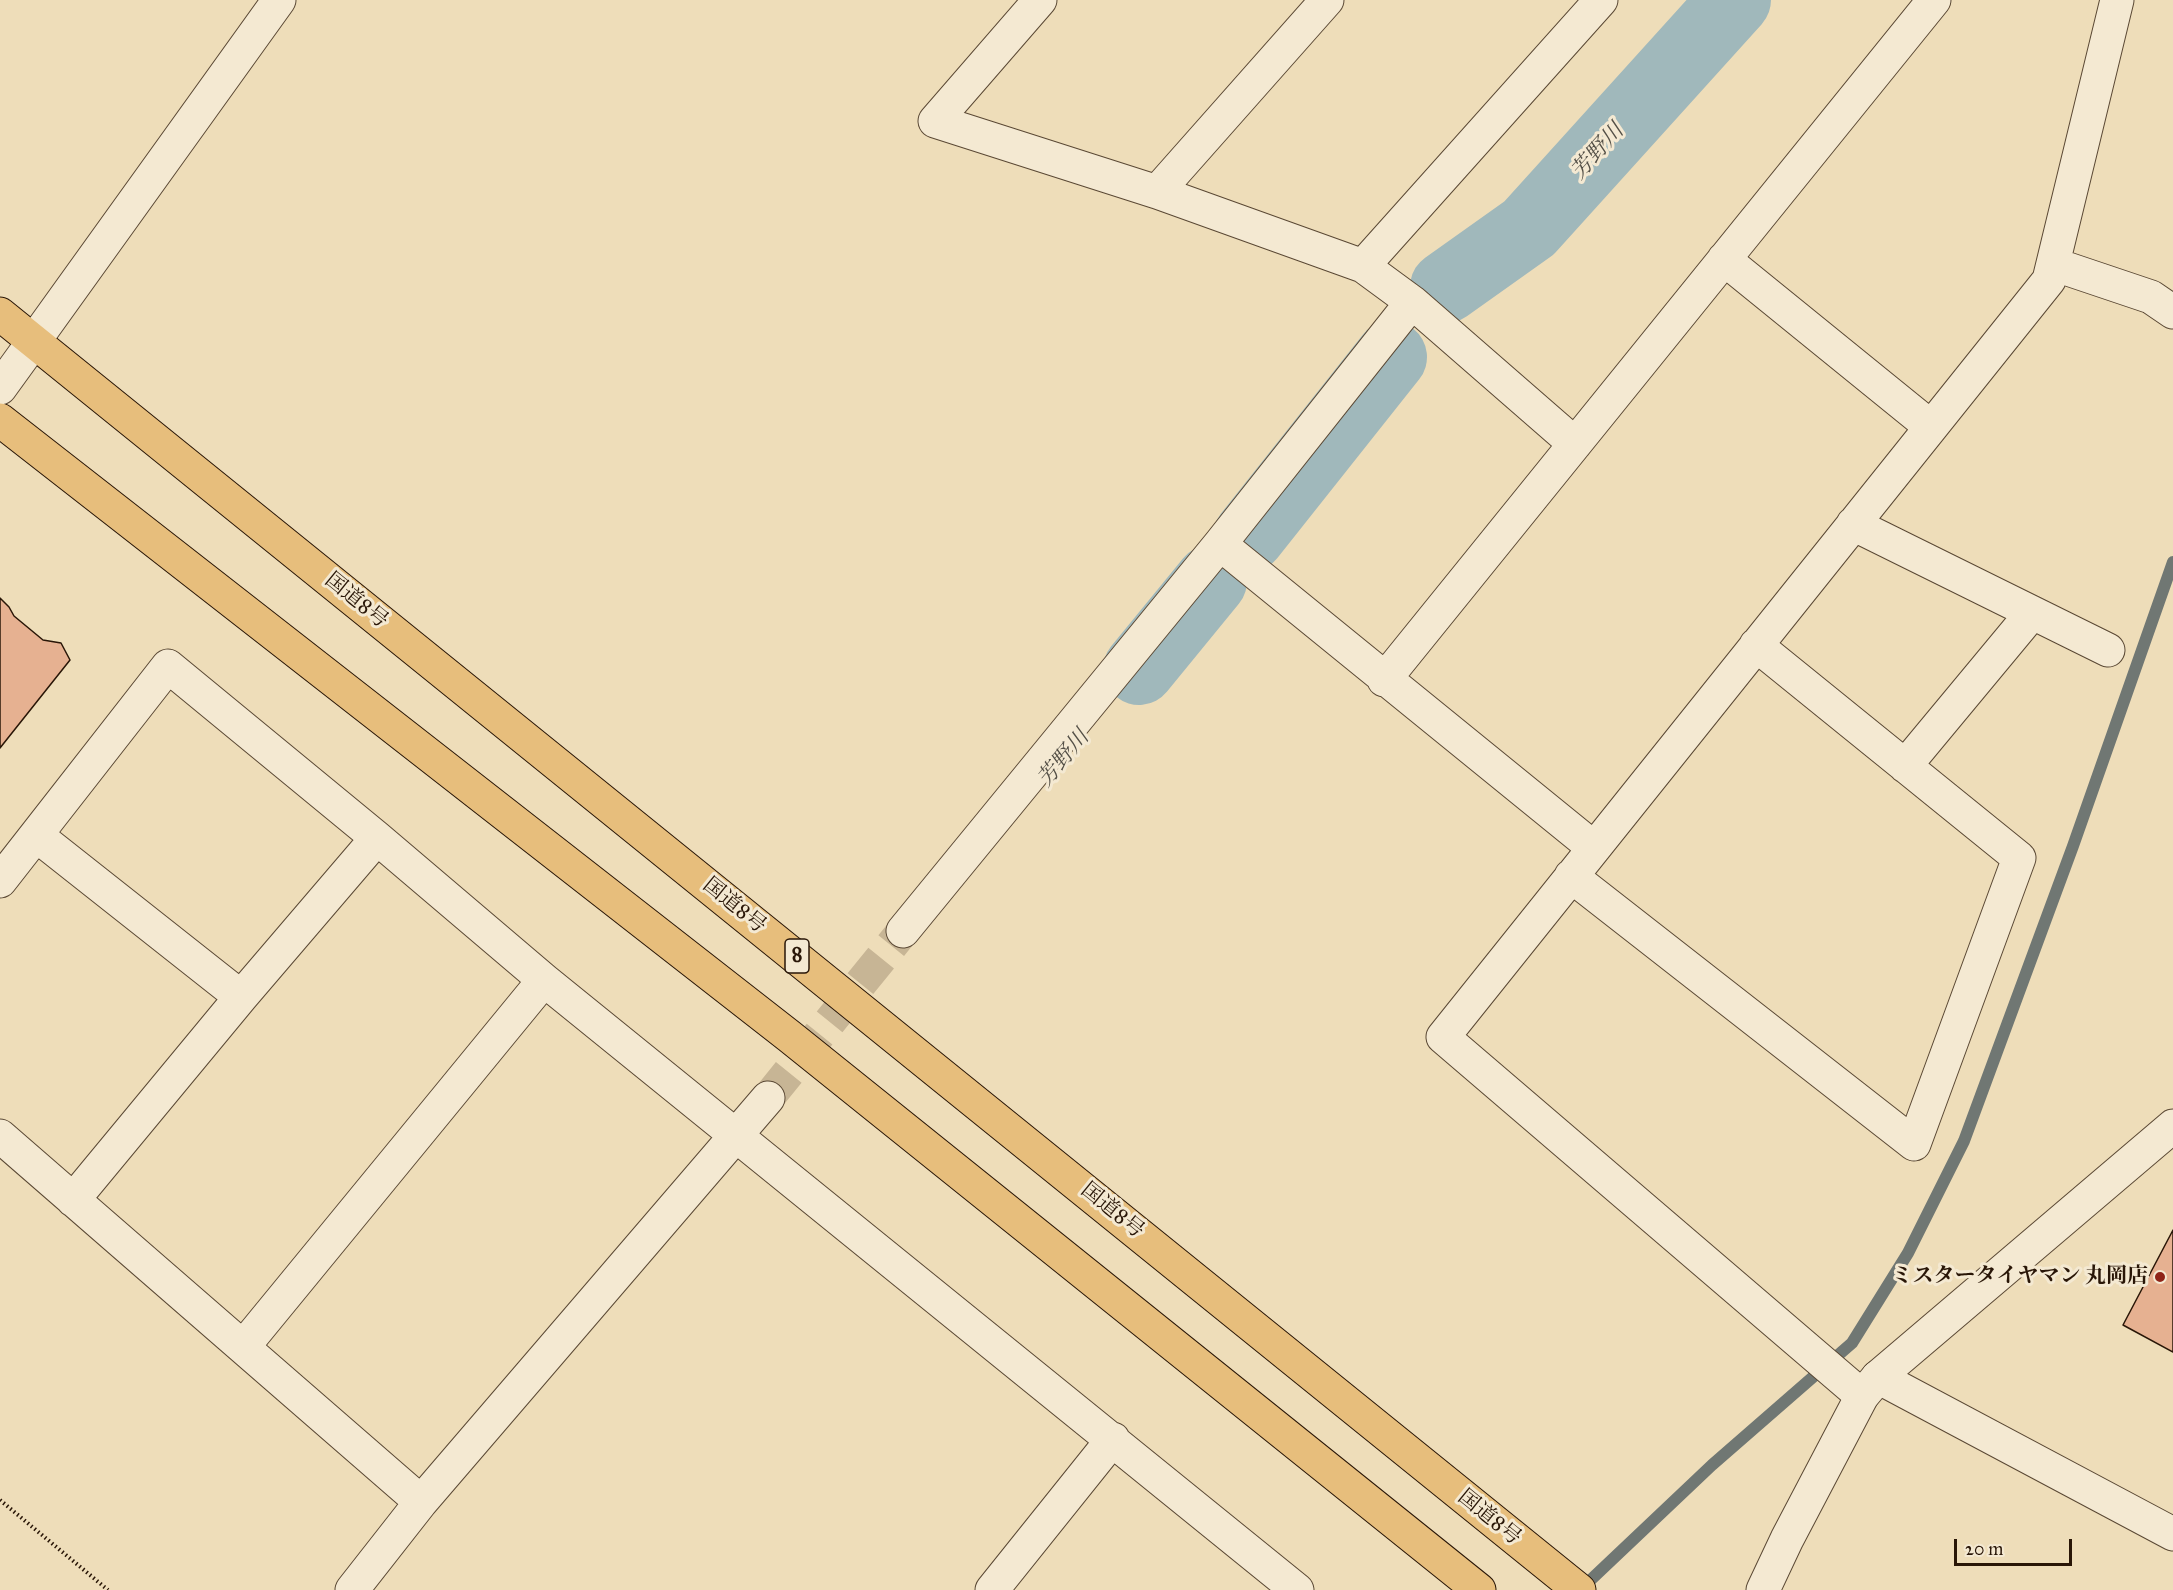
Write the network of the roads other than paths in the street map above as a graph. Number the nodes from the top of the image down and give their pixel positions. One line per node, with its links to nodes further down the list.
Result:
1 (279, 0): 14 (street)
2 (1040, 0): 7 (street)
3 (1327, 0): 7 (street)
4 (1934, 0): 8 (street)
5 (2117, 0): 9 (street)
6 (1592, 3): 10 (street)
7 (1157, 192): 10 (street)
8 (1724, 259): 17 (street); 18 (street)
9 (2053, 264): 12 (street); 17 (street)
10 (1364, 266): 11 (street)
11 (1412, 302): 18 (street); 20 (street)
12 (2173, 312)
13 (0, 314): 14 (highway, 国道8号 / 8)
14 (34, 341): 15 (street); 44 (highway, 国道8号 / 8)
15 (0, 388)
16 (0, 420): 48 (highway)
17 (1931, 427): 19 (street)
18 (1575, 444): 24 (street)
19 (1853, 524): 21 (street); 22 (street)
20 (1220, 544): 24 (street); 31 (street)
21 (2032, 613): 23 (street); 25 (street)
22 (1756, 645): 25 (street); 28 (street)
23 (2108, 650)
24 (1384, 680): 28 (street)
25 (1905, 766): 29 (street)
26 (36, 835): 27 (street); 30 (street); 33 (street)
27 (377, 838): 32 (street); 33 (street)
28 (1594, 848): 29 (street)
29 (1572, 876): 40 (street)
30 (0, 881)
31 (903, 931)
32 (544, 980): 36 (street); 39 (street)
33 (241, 996): 38 (street)
34 (768, 1098): 36 (street)
35 (2173, 1126): 40 (street)
36 (735, 1133): 41 (street); 42 (street)
37 (0, 1136): 38 (street)
38 (73, 1200): 39 (street)
39 (243, 1347): 42 (street)
40 (1870, 1387): 43 (street); 49 (street)
41 (1113, 1439): 46 (street); 47 (street)
42 (421, 1502): 45 (street)
43 (2173, 1534)
44 (1568, 1582)
45 (352, 1590)
46 (992, 1590)
47 (1297, 1590)
48 (1479, 1590)
49 (1763, 1590)

